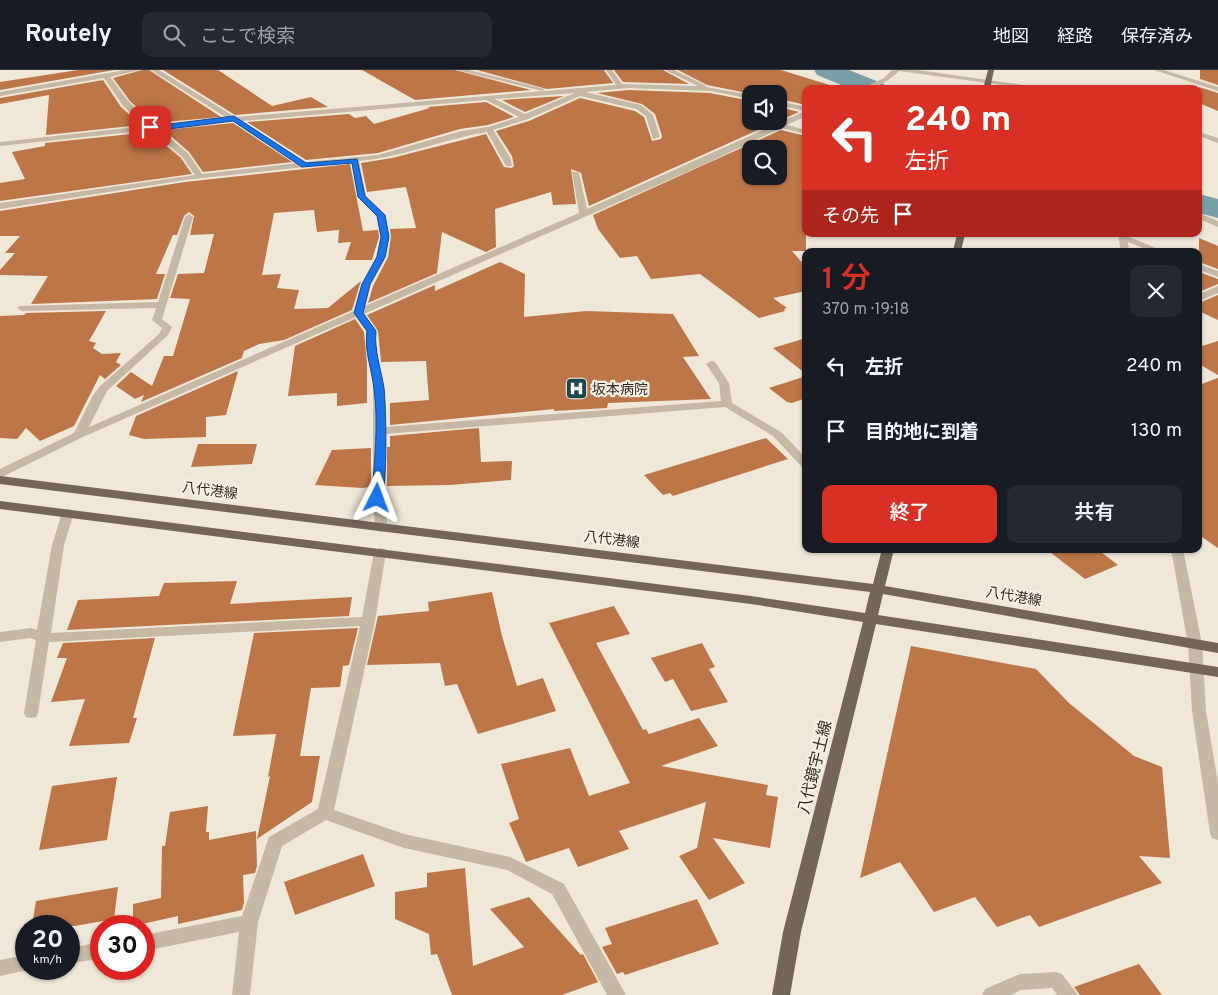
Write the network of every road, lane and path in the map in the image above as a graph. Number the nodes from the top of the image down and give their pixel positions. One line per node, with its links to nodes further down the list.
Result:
1 (137, 70): 10 (street)
2 (154, 70): 27 (street)
3 (460, 70): 19 (street)
4 (608, 70): 15 (street)
5 (668, 70): 17 (street)
6 (896, 70): 12 (street)
7 (902, 70): 11 (street)
8 (991, 70): 11 (main road)
9 (1157, 70): 18 (street)
10 (107, 77): 20 (street); 30 (street)
11 (988, 80): 13 (main road); 14 (street)
12 (872, 85)
13 (987, 85)
14 (1022, 85)
15 (620, 86): 16 (street); 17 (street)
16 (591, 89): 19 (street); 21 (street)
17 (710, 89): 22 (street)
18 (1218, 89)
19 (554, 92): 23 (street)
20 (0, 94)
21 (578, 94): 28 (street); 36 (street)
22 (742, 95)
23 (486, 97): 27 (street); 28 (street)
24 (787, 105): 25 (street)
25 (802, 108)
26 (802, 115): 29 (street)
27 (234, 118): 30 (street); 41 (street)
28 (525, 118): 32 (street)
29 (787, 122)
30 (151, 128): 38 (street); 43 (street)
31 (787, 128): 34 (street)
32 (489, 129): 39 (street); 40 (street)
33 (771, 130): 45 (street)
34 (802, 131)
35 (1202, 135): 37 (street)
36 (656, 137)
37 (1218, 141)
38 (0, 144)
39 (355, 160): 41 (street); 57 (street)
40 (508, 164)
41 (305, 166): 43 (street)
42 (575, 174): 45 (street)
43 (200, 176): 44 (street)
44 (0, 206)
45 (583, 214): 57 (street)
46 (189, 217): 55 (street)
47 (1202, 217): 48 (street)
48 (1218, 224)
49 (1127, 237): 50 (street)
50 (1152, 248)
51 (1202, 267): 52 (street)
52 (1218, 274)
53 (1218, 289): 54 (street)
54 (1202, 297)
55 (161, 304): 56 (street); 61 (street)
56 (22, 308)
57 (358, 313): 60 (street); 61 (street)
58 (711, 364): 59 (street)
59 (727, 404): 60 (street); 62 (street)
60 (381, 431): 67 (street)
61 (79, 435): 63 (street)
62 (802, 461)
63 (0, 474)
64 (0, 480): 67 (main road, 八代港線)
65 (0, 504): 66 (main road)
66 (68, 513): 68 (main road); 75 (street)
67 (381, 528): 71 (main road, 八代港線)
68 (380, 552): 72 (main road); 73 (street)
69 (887, 553): 71 (main road, 八代鏡宇土線)
70 (1178, 553): 76 (street)
71 (878, 589): 72 (main road, 八代鏡宇土線); 76 (main road, 八代港線)
72 (871, 617): 78 (main road); 89 (main road, 八代鏡宇土線)
73 (368, 621): 75 (street); 81 (street)
74 (0, 637): 75 (street)
75 (43, 638): 80 (street)
76 (1194, 644): 77 (main road, 八代港線); 78 (street)
77 (1218, 648)
78 (1195, 668): 79 (main road); 82 (street)
79 (1218, 672)
80 (31, 713)
81 (325, 813): 83 (street); 88 (street)
82 (1218, 833)
83 (248, 922): 84 (street); 87 (street)
84 (155, 941)
85 (15, 965): 86 (street)
86 (0, 968)
87 (241, 995)
88 (617, 995)
89 (781, 995)
90 (991, 995): 91 (street)
91 (1069, 995)

